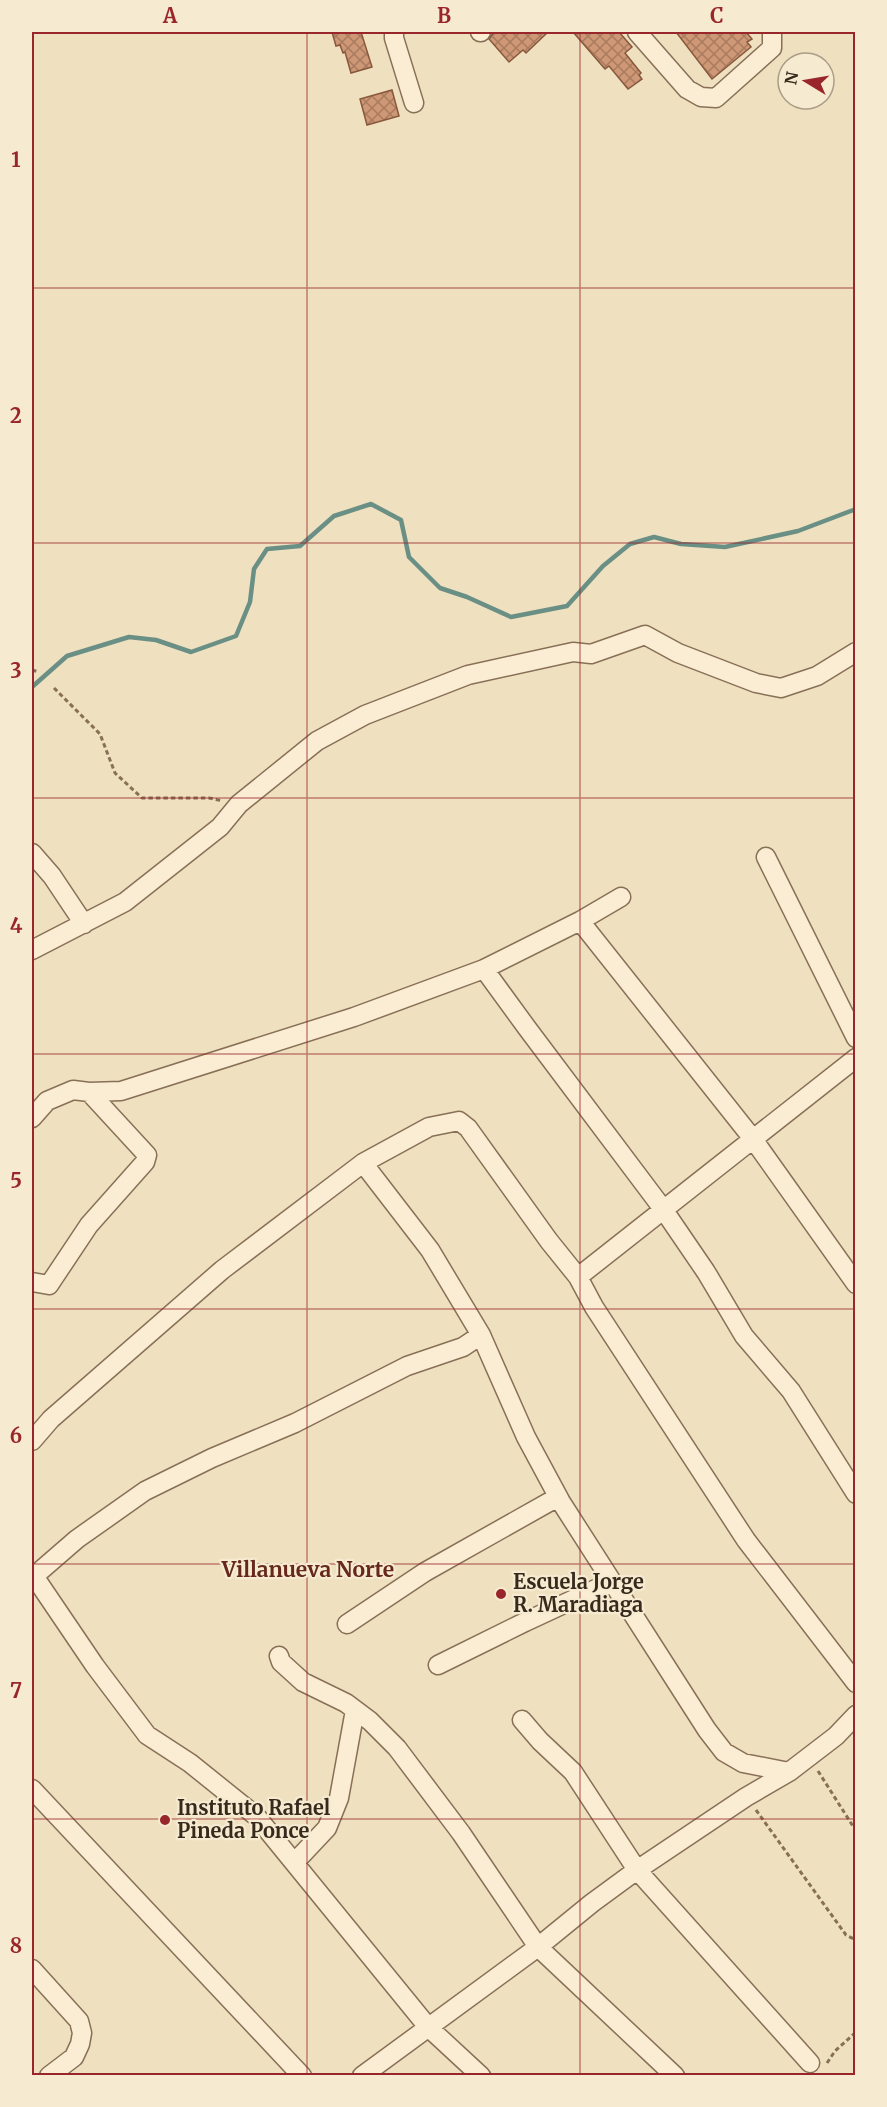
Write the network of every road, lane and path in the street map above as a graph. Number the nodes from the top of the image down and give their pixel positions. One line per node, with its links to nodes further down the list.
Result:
1 (394, 32): 4 (street)
2 (637, 32): 3 (street)
3 (772, 32)
4 (414, 103)
5 (855, 652): 9 (street)
6 (32, 670): 7 (path)
7 (39, 672)
8 (54, 688): 9 (path)
9 (239, 804): 14 (street)
10 (32, 853): 14 (street)
11 (766, 857): 17 (street)
12 (621, 897): 13 (street)
13 (580, 921): 16 (street); 21 (street)
14 (84, 924): 15 (street)
15 (32, 950)
16 (484, 969): 19 (street); 23 (street)
17 (855, 1038)
18 (853, 1065): 21 (street)
19 (89, 1092): 20 (street); 25 (street)
20 (32, 1118)
21 (753, 1139): 23 (street); 26 (street)
22 (363, 1163): 24 (street); 27 (street); 28 (street)
23 (663, 1209): 24 (street); 29 (street)
24 (578, 1277): 36 (street)
25 (32, 1282)
26 (855, 1284)
27 (481, 1335): 30 (street); 31 (street)
28 (32, 1441)
29 (855, 1494)
30 (558, 1497): 32 (street); 33 (street)
31 (32, 1575): 45 (street)
32 (611, 1582): 35 (street); 41 (street)
33 (347, 1624)
34 (279, 1656): 37 (street)
35 (438, 1665)
36 (855, 1683)
37 (356, 1710): 45 (street); 48 (street)
38 (855, 1715): 40 (street)
39 (522, 1720): 46 (street)
40 (809, 1757): 41 (street); 44 (path)
41 (789, 1772): 43 (street)
42 (32, 1789): 54 (street)
43 (746, 1797): 46 (street); 47 (path)
44 (855, 1831)
45 (295, 1862): 50 (street)
46 (637, 1870): 48 (street); 52 (street)
47 (855, 1940)
48 (538, 1947): 50 (street); 57 (street)
49 (32, 1969): 53 (street)
50 (428, 2027): 55 (street); 56 (street)
51 (855, 2032): 52 (path)
52 (810, 2062)
53 (49, 2076)
54 (302, 2076)
55 (362, 2076)
56 (481, 2076)
57 (675, 2076)

